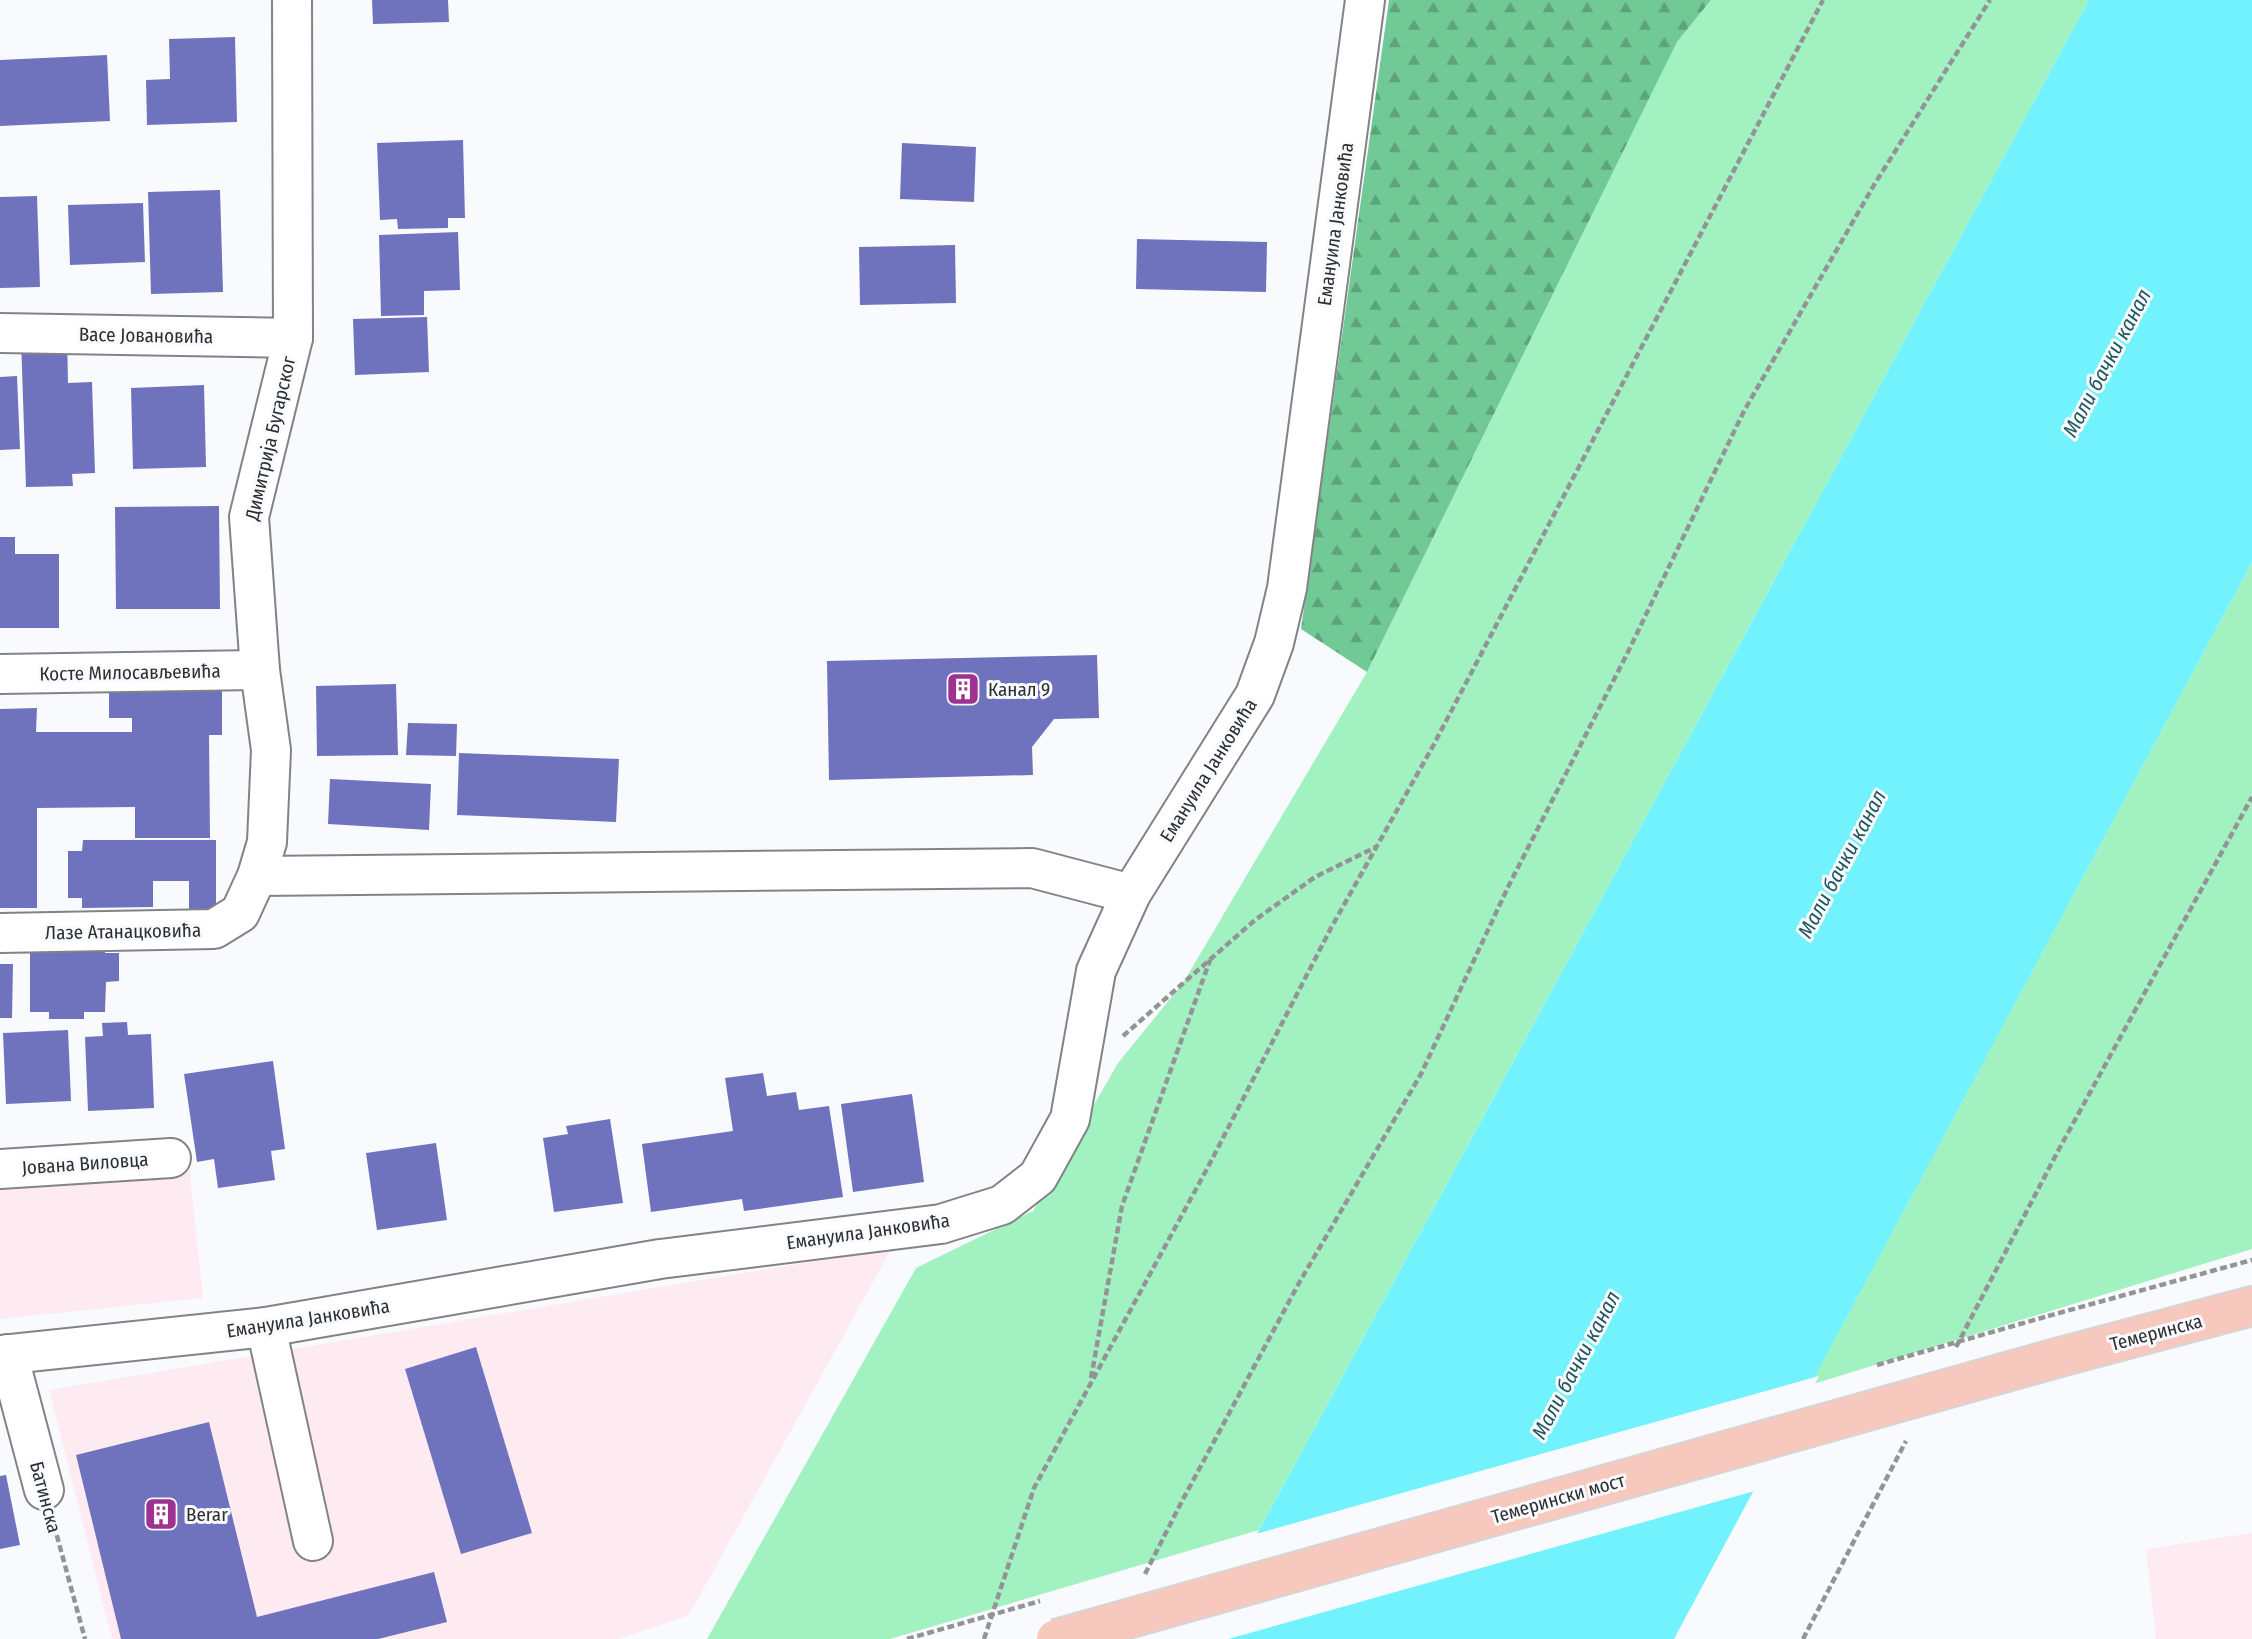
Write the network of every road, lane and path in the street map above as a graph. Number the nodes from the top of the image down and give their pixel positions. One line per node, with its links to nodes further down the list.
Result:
1 (292, 0): 6 (street, Димитрија Бугарског)
2 (1365, 0): 12 (street, Емануила Јанковића)
3 (1823, 0): 10 (path)
4 (1990, 0): 30 (path)
5 (0, 332): 6 (street, Васе Јовановића)
6 (293, 338): 7 (street, Димитрија Бугарског)
7 (260, 670): 8 (street, Косте Милосављевића); 11 (street, Димитрија Бугарског)
8 (0, 674)
9 (2252, 797): 25 (path)
10 (1376, 846): 15 (path); 26 (path)
11 (257, 876): 12 (street); 13 (street, Димитрија Бугарског)
12 (1132, 894): 16 (street, Емануила Јанковића)
13 (240, 913): 14 (street, Лазе Атанацковића)
14 (0, 933)
15 (1210, 960): 16 (path); 26 (path)
16 (1079, 1075): 22 (street, Емануила Јанковића)
17 (170, 1158): 18 (street, Јована Виловца)
18 (0, 1169)
19 (2252, 1260): 21 (path)
20 (2252, 1306): 24 (main road, Темеринска)
21 (2048, 1316)
22 (266, 1327): 23 (street, Емануила Јанковића); 29 (street)
23 (4, 1354): 28 (street, Батинска)
24 (2060, 1357): 33 (main road, Темерински мост, bridge)
25 (1950, 1358)
26 (1090, 1385): 32 (path)
27 (1911, 1432): 34 (path)
28 (44, 1490): 31 (path, Батинска)
29 (313, 1541)
30 (1144, 1577)
31 (85, 1639)
32 (984, 1639)
33 (1056, 1639)
34 (1803, 1639)

